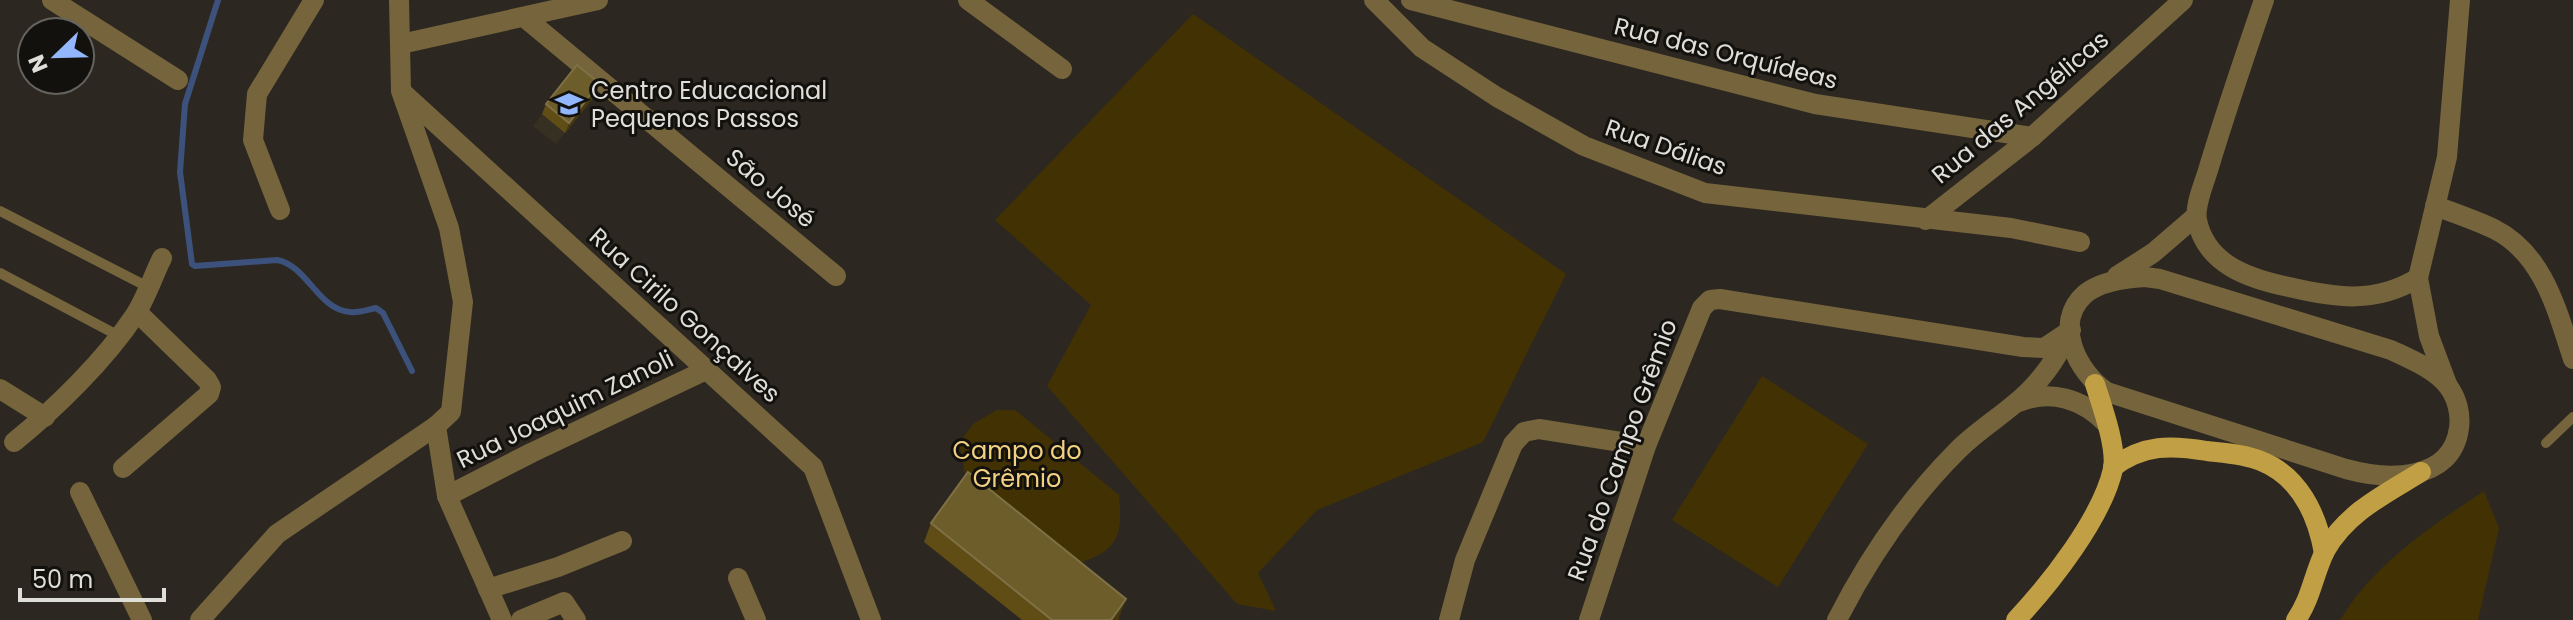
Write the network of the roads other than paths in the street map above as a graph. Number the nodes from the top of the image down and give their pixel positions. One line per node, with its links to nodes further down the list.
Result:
1 (52, 0): 14 (street)
2 (314, 0): 18 (street)
3 (399, 0): 12 (street)
4 (598, 0): 11 (street)
5 (968, 0): 13 (street)
6 (1374, 0): 21 (street, Rua Dálias)
7 (1411, 0): 16 (street, Rua das Orquídeas)
8 (2183, 0): 16 (street, Rua das Angélicas)
9 (2264, 0): 20 (street)
10 (2460, 0): 17 (street)
11 (524, 17): 12 (street); 25 (street, São José)
12 (401, 44): 15 (street)
13 (1062, 69)
14 (178, 80)
15 (401, 91): 33 (street, Rua Cirilo Gonçalves); 41 (street)
16 (2032, 137): 21 (street, Rua das Angélicas)
17 (2435, 206): 26 (street); 32 (street)
18 (280, 210)
19 (0, 211): 27 (lane)
20 (2196, 216): 26 (street); 28 (street)
21 (1926, 220): 22 (street, Rua Dálias)
22 (2080, 242)
23 (162, 258): 27 (street)
24 (0, 273): 31 (lane)
25 (836, 276)
26 (2418, 278): 35 (street)
27 (148, 287): 29 (street)
28 (2093, 289): 30 (street); 35 (street)
29 (137, 312): 31 (street); 46 (street)
30 (2071, 330): 34 (street); 37 (street); 44 (street, Rua do Campo Grêmio)
31 (119, 336): 38 (street)
32 (2573, 359)
33 (706, 370): 49 (street, Rua Joaquim Zanoli); 62 (street, Rua Cirilo Gonçalves)
34 (2095, 384): 40 (main road); 47 (street)
35 (2448, 385): 47 (street)
36 (0, 389): 38 (street)
37 (2015, 404): 40 (street); 65 (street)
38 (45, 417): 42 (street)
39 (2573, 417): 43 (lane)
40 (2107, 424): 45 (main road)
41 (436, 426): 49 (street); 57 (street)
42 (14, 442)
43 (2546, 443)
44 (1646, 446): 63 (street); 64 (street, Rua do Campo Grêmio)
45 (2113, 467): 51 (main road); 66 (main road)
46 (123, 468)
47 (2421, 472): 51 (main road)
48 (80, 492): 56 (street)
49 (447, 496): 54 (street)
50 (622, 541): 52 (street)
51 (2324, 553): 67 (main road)
52 (558, 567): 54 (street); 55 (street)
53 (738, 578): 61 (street)
54 (488, 589): 58 (street)
55 (564, 602): 59 (street); 60 (street)
56 (142, 620)
57 (200, 620)
58 (502, 620)
59 (521, 620)
60 (576, 620)
61 (756, 620)
62 (871, 620)
63 (1449, 620)
64 (1589, 620)
65 (1837, 620)
66 (2016, 620)
67 (2296, 620)

